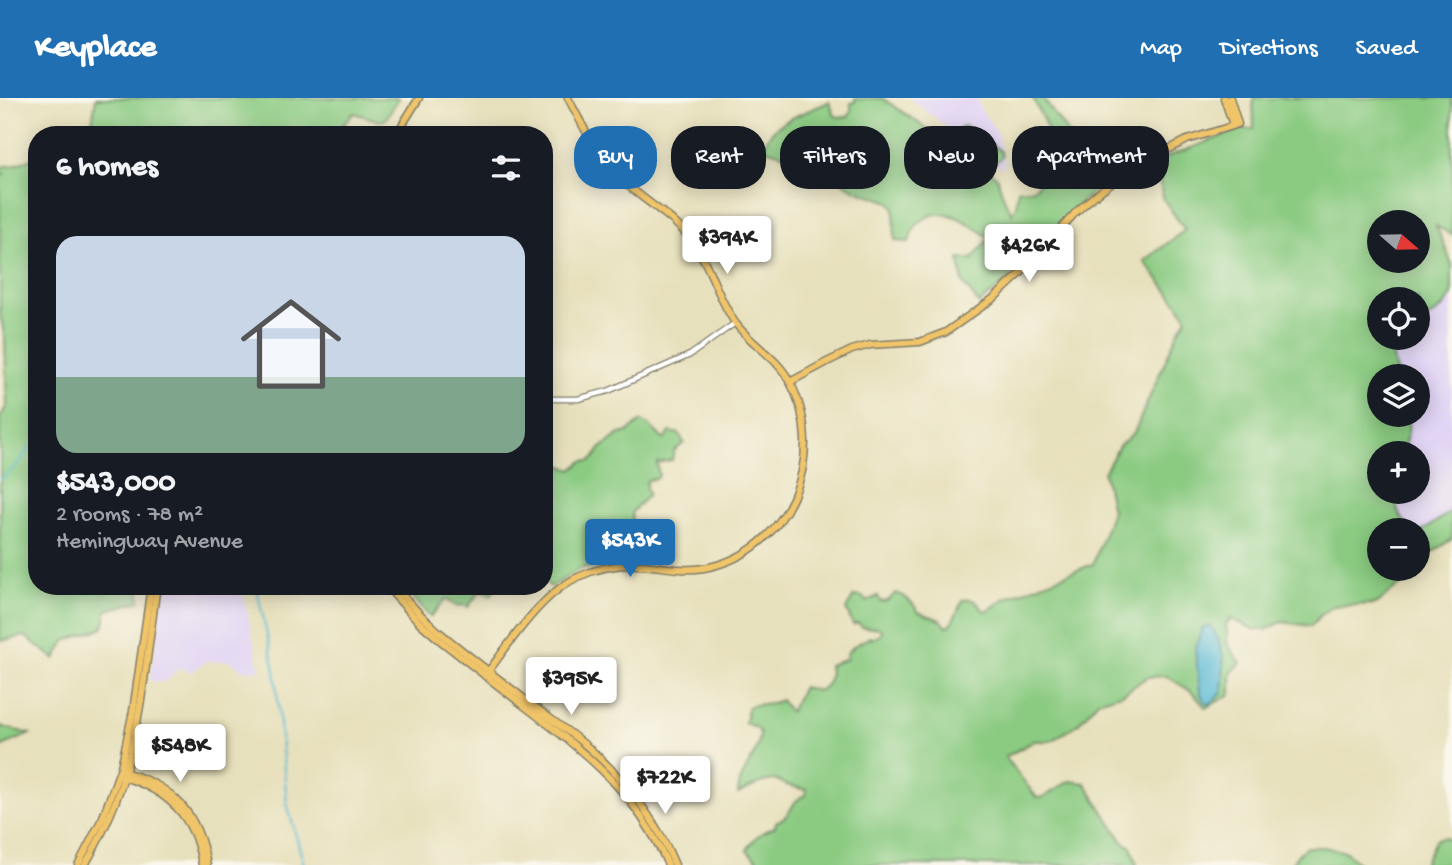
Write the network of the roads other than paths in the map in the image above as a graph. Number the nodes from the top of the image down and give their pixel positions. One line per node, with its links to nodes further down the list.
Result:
1 (419, 98): 6 (main road)
2 (568, 98): 7 (main road)
3 (1224, 98): 5 (main road)
4 (1230, 98): 5 (main road)
5 (1236, 125): 8 (main road)
6 (401, 126)
7 (736, 323): 8 (main road); 9 (street)
8 (790, 382): 10 (main road)
9 (553, 399)
10 (553, 593)
11 (150, 595): 17 (main road)
12 (156, 595): 17 (main road)
13 (394, 595): 16 (main road)
14 (402, 595): 16 (main road)
15 (551, 595): 16 (main road)
16 (487, 674): 22 (main road); 23 (main road)
17 (122, 774): 18 (main road); 19 (main road); 20 (main road); 21 (main road)
18 (78, 865)
19 (85, 865)
20 (202, 865)
21 (207, 865)
22 (668, 865)
23 (675, 865)

